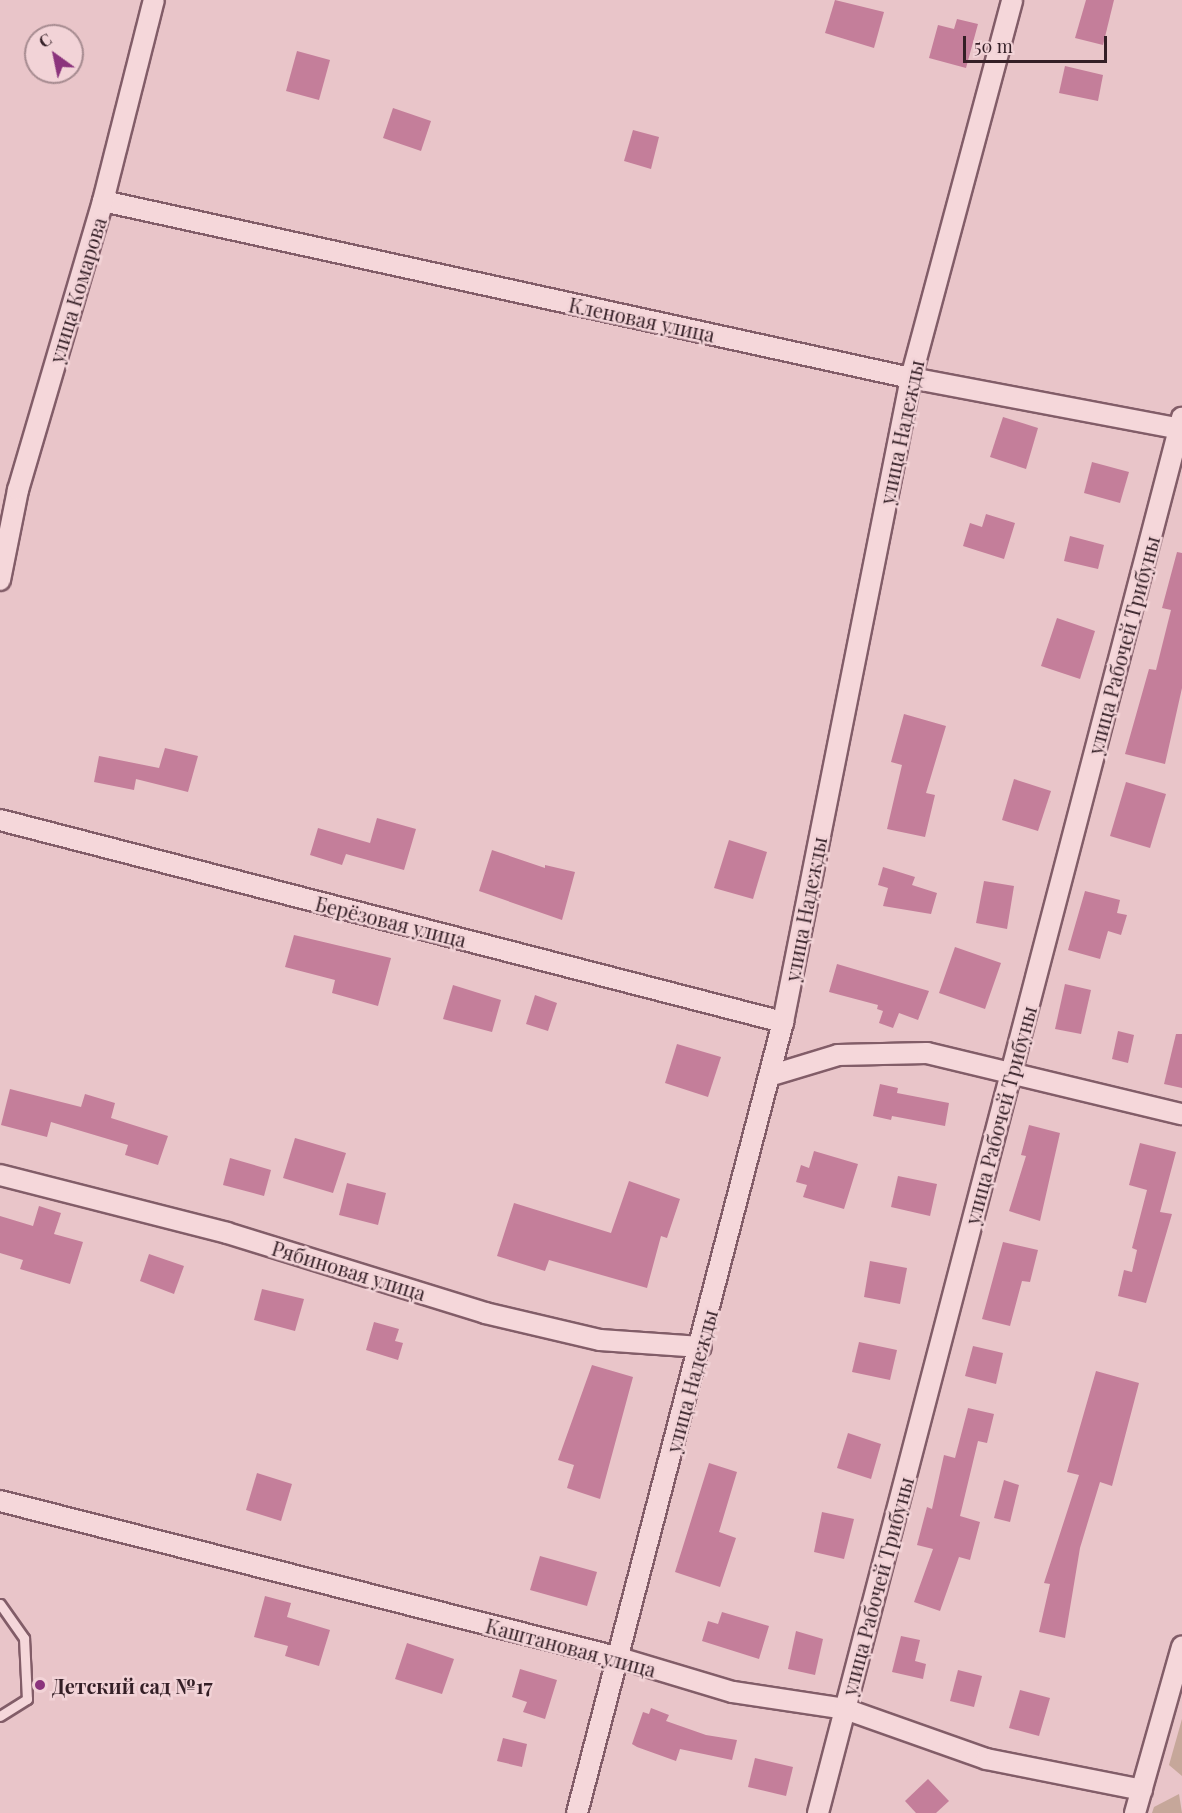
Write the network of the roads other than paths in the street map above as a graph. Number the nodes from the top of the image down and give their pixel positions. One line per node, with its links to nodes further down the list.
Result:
1 (154, 0): 3 (street, улица Комарова)
2 (1012, 0): 4 (street, улица Надежды)
3 (104, 201): 4 (street, Кленовая улица); 6 (street, улица Комарова)
4 (911, 378): 5 (street, Кленовая улица); 9 (street, улица Надежды)
5 (1181, 425): 10 (street, улица Рабочей Трибуны)
6 (9, 487): 7 (street, улица Комарова)
7 (0, 580)
8 (0, 820): 9 (street, Берёзовая улица)
9 (783, 1022): 11 (street, улица Надежды)
10 (1011, 1072): 11 (street); 12 (street); 19 (street, улица Рабочей Трибуны)
11 (768, 1076): 14 (street, улица Надежды)
12 (1182, 1114)
13 (0, 1175): 14 (street, Рябиновая улица)
14 (701, 1347): 18 (street, улица Надежды)
15 (0, 1501): 18 (street, Каштановая улица)
16 (0, 1604): 20 (lane)
17 (1182, 1647): 21 (street)
18 (616, 1657): 19 (street, Каштановая улица); 22 (street, улица Надежды)
19 (845, 1709): 21 (street, Каштановая улица); 23 (street, улица Рабочей Трибуны)
20 (0, 1716)
21 (1142, 1790): 24 (street)
22 (577, 1813)
23 (818, 1813)
24 (1135, 1813)

